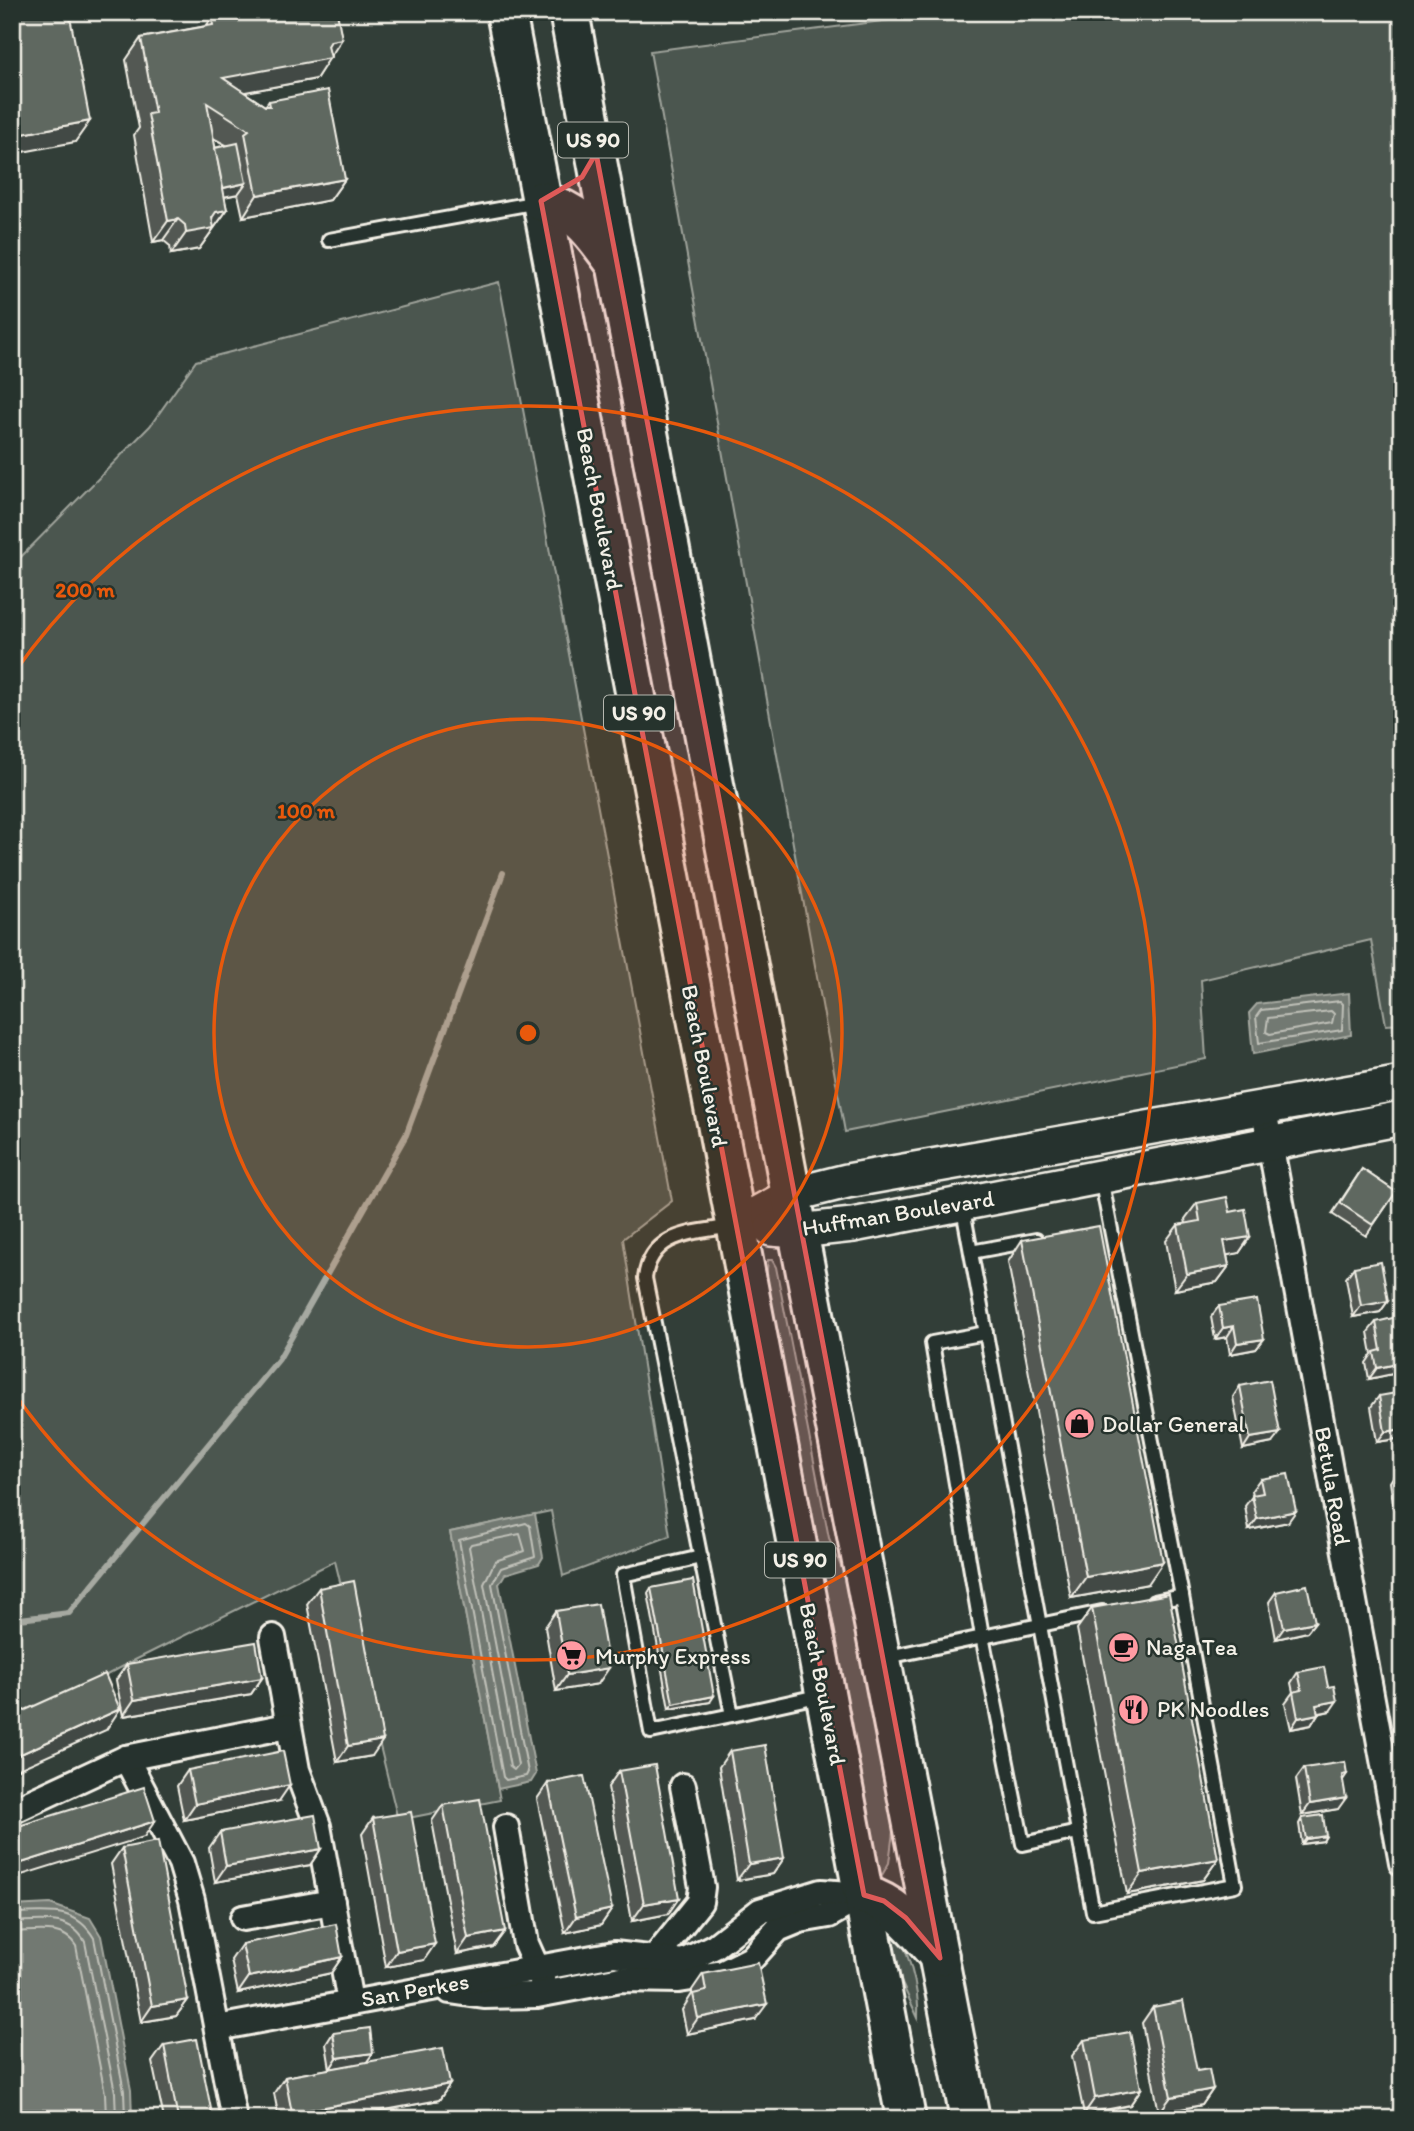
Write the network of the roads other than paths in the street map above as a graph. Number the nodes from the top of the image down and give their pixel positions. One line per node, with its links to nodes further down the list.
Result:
1 (506, 12): 4 (highway, Beach Boulevard / US 90)
2 (569, 12): 3 (highway, US 90)
3 (596, 153): 4 (highway); 6 (highway, US 90)
4 (541, 201): 5 (lane); 6 (highway); 14 (highway, Beach Boulevard / US 90)
5 (329, 240)
6 (618, 267): 12 (highway, US 90)
7 (1402, 1083): 10 (street, Huffman Boulevard)
8 (1402, 1118): 10 (street, Huffman Boulevard)
9 (1203, 1120): 10 (street, Huffman Boulevard); 11 (street); 12 (street, Huffman Boulevard)
10 (1267, 1126): 11 (street, Huffman Boulevard); 36 (street, Betula Road)
11 (1101, 1175): 13 (street, Huffman Boulevard); 20 (lane)
12 (791, 1195): 14 (street, Huffman Boulevard); 15 (highway, US 90)
13 (962, 1204): 15 (street, Huffman Boulevard); 17 (lane)
14 (736, 1225): 15 (street, Huffman Boulevard); 19 (lane); 27 (highway, Beach Boulevard / US 90)
15 (798, 1231): 26 (highway, US 90)
16 (1047, 1238): 17 (lane)
17 (971, 1252): 18 (lane)
18 (986, 1333): 23 (lane); 24 (lane)
19 (701, 1557): 28 (lane); 28 (lane)
20 (1182, 1596): 21 (lane); 34 (lane)
21 (1143, 1604)
22 (1118, 1609): 23 (lane)
23 (1041, 1625): 24 (lane); 34 (lane)
24 (982, 1636): 26 (lane); 34 (lane)
25 (273, 1637): 29 (street, San Perkes)
26 (883, 1658): 35 (highway, US 90)
27 (825, 1694): 28 (lane); 37 (highway, Beach Boulevard / US 90)
28 (732, 1715)
29 (287, 1726): 30 (street); 38 (street, San Perkes)
30 (126, 1758): 32 (street); 46 (street)
31 (683, 1786): 42 (street)
32 (12, 1811)
33 (506, 1827): 41 (street)
34 (1078, 1832)
35 (916, 1833): 37 (highway); 40 (highway, US 90)
36 (1402, 1863)
37 (864, 1895): 40 (highway); 42 (street, San Perkes); 48 (highway, Beach Boulevard / US 90)
38 (332, 1902): 39 (street); 45 (street, San Perkes)
39 (243, 1918)
40 (940, 1958): 49 (highway, US 90)
41 (538, 1968): 42 (street, San Perkes); 43 (street, San Perkes); 44 (street)
42 (652, 1968): 44 (street)
43 (428, 1988): 44 (street); 45 (street, San Perkes)
44 (547, 1993)
45 (350, 2002): 46 (street)
46 (217, 2028): 47 (street)
47 (234, 2119)
48 (906, 2119)
49 (970, 2119)

